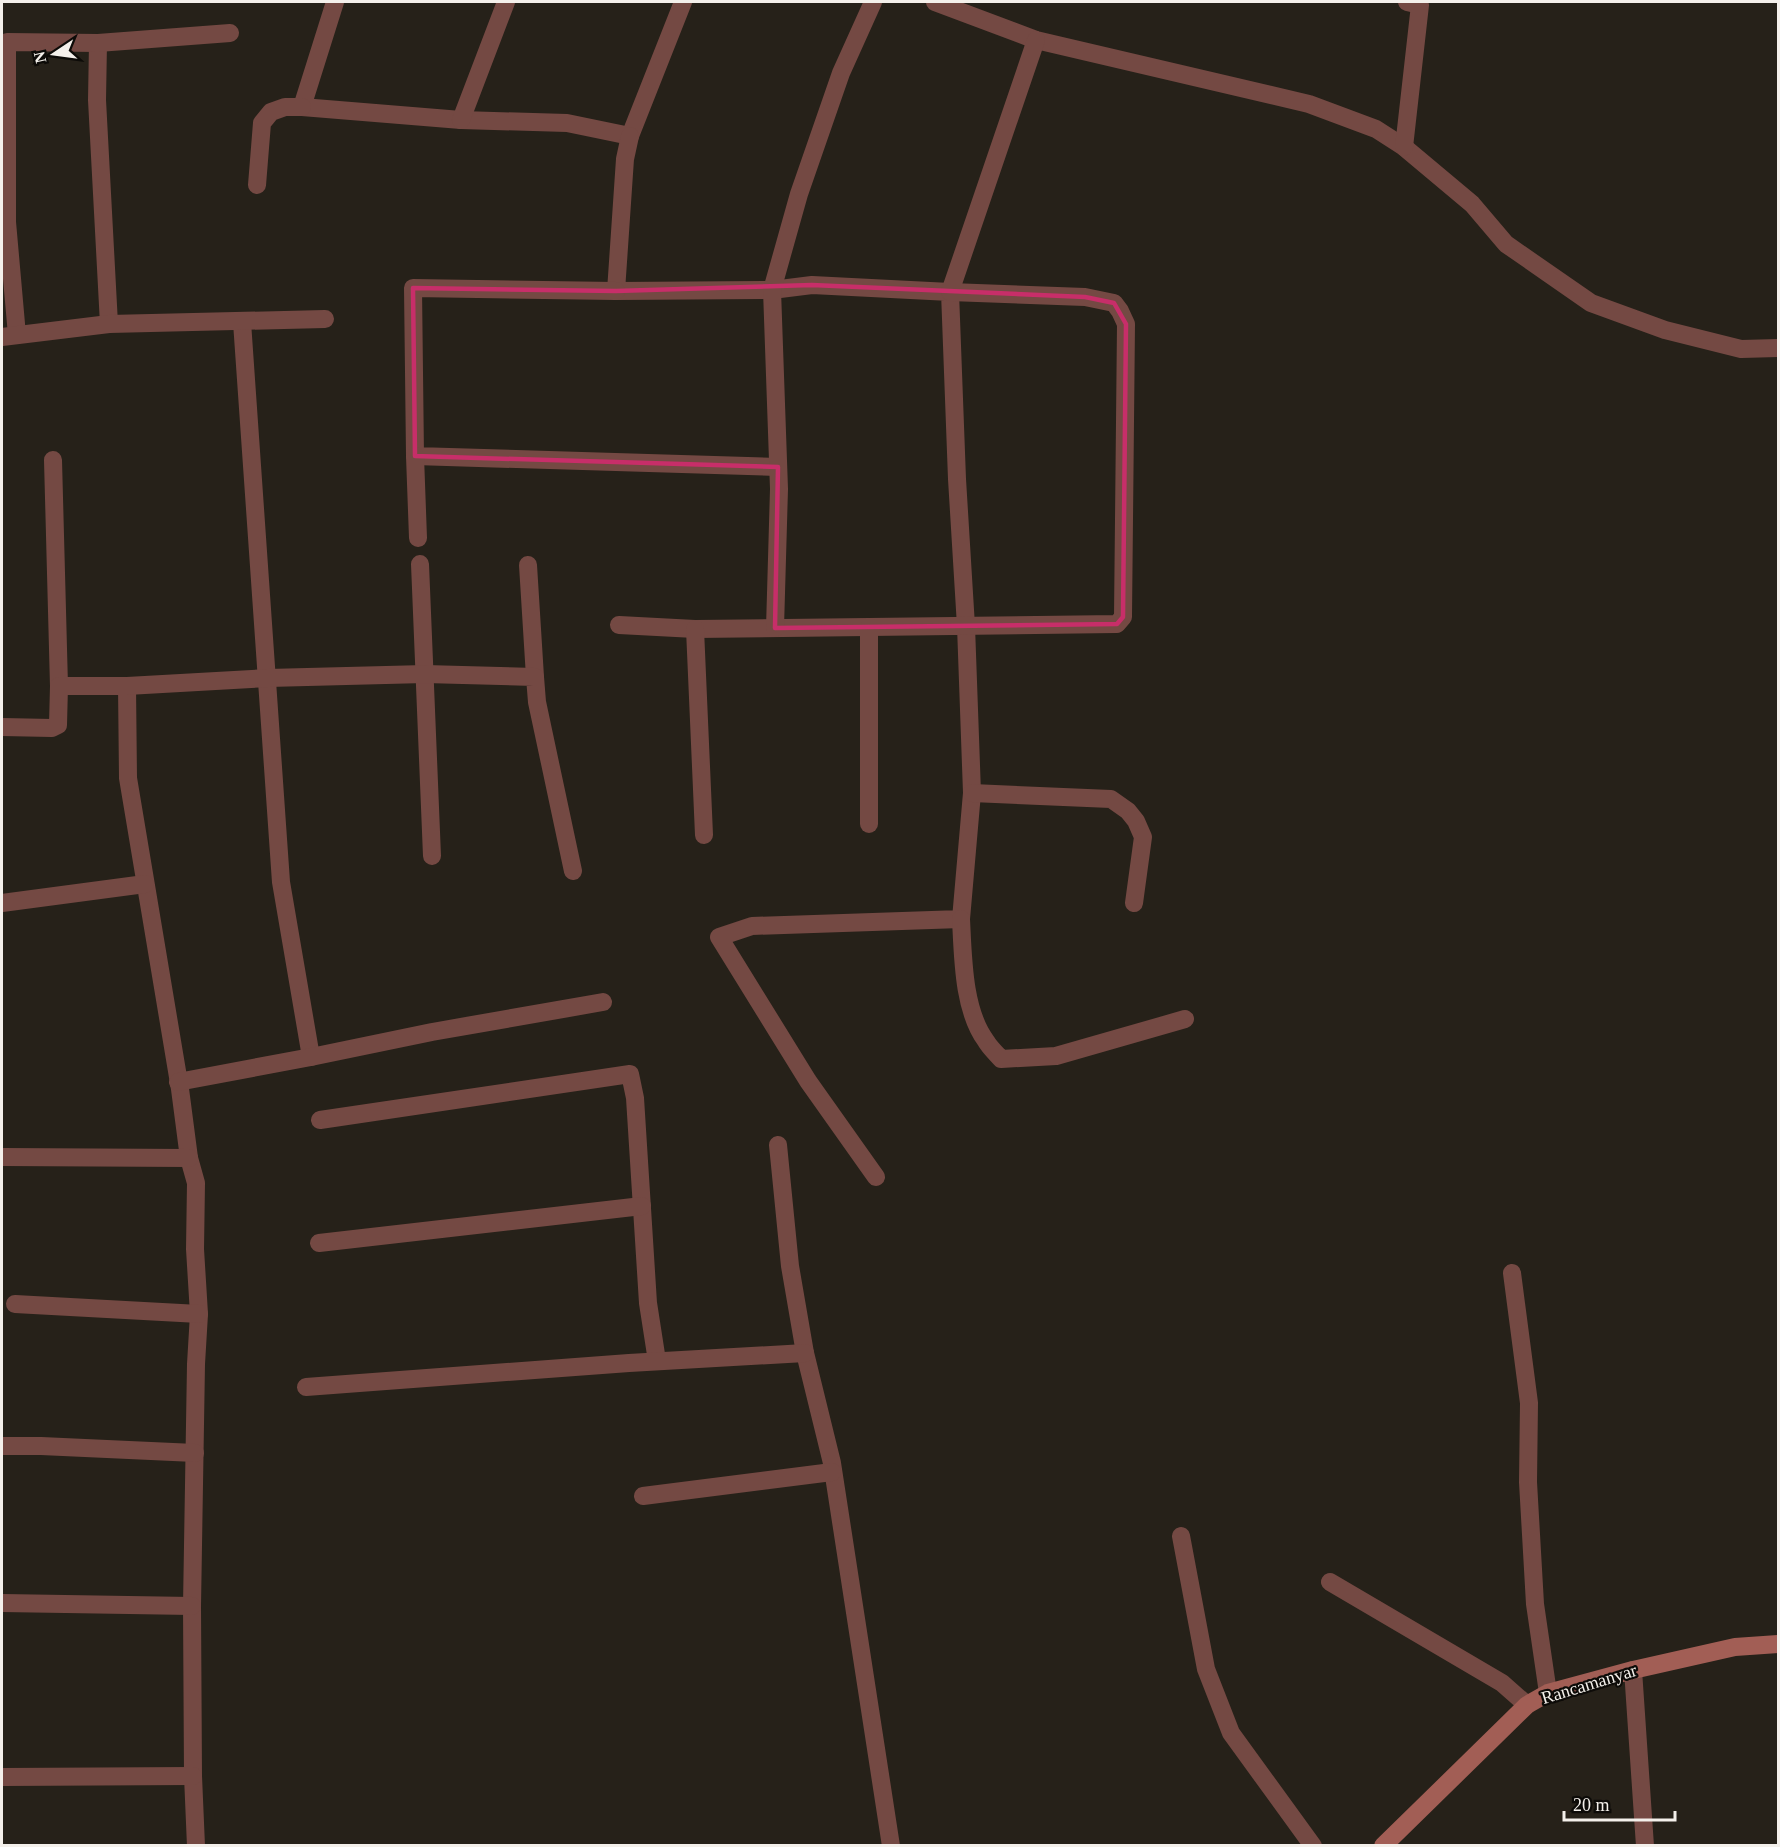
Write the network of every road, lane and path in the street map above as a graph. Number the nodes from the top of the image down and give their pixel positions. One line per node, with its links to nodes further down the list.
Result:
1 (335, 2): 11 (street)
2 (506, 2): 12 (street)
3 (683, 2): 13 (street)
4 (873, 2): 17 (street)
5 (935, 2): 8 (street)
6 (1416, 3): 14 (street)
7 (230, 33): 10 (street)
8 (1035, 40): 14 (street); 19 (street)
9 (4, 42): 10 (street); 16 (street)
10 (98, 43): 22 (street)
11 (302, 107): 12 (street); 15 (street)
12 (461, 120): 13 (street)
13 (630, 136): 18 (street)
14 (1404, 147): 24 (street)
15 (257, 185)
16 (4, 222): 23 (street)
17 (772, 290): 18 (street); 19 (street); 27 (street)
18 (616, 291): 25 (street)
19 (950, 292): 32 (street); 32 (street)
20 (325, 319): 21 (street)
21 (242, 322): 22 (street); 38 (street)
22 (109, 324): 23 (street)
23 (9, 336)
24 (1779, 348)
25 (415, 456): 27 (street); 28 (street)
26 (52, 460): 39 (street)
27 (778, 467): 34 (street)
28 (418, 538)
29 (420, 564): 36 (street)
30 (528, 565): 37 (street)
31 (619, 625): 35 (street)
32 (966, 626): 33 (street); 42 (street)
33 (869, 627): 34 (street); 43 (street)
34 (775, 628): 35 (street)
35 (695, 629): 44 (street)
36 (425, 674): 37 (street); 38 (street); 45 (street)
37 (535, 677): 46 (street)
38 (268, 678): 40 (street); 53 (street)
39 (59, 686): 40 (street); 41 (street)
40 (127, 686): 47 (street)
41 (2, 727)
42 (972, 793): 49 (street); 50 (street)
43 (869, 824)
44 (704, 835)
45 (432, 856)
46 (573, 871)
47 (145, 884): 48 (street); 54 (street)
48 (2, 903)
49 (1134, 903)
50 (961, 919): 52 (street); 59 (street)
51 (603, 1002): 53 (street)
52 (1185, 1019)
53 (310, 1057): 54 (street)
54 (178, 1082): 58 (street)
55 (320, 1120): 60 (street)
56 (778, 1145): 65 (street)
57 (2, 1156): 58 (street)
58 (189, 1158): 64 (street)
59 (876, 1177)
60 (642, 1206): 61 (street); 66 (street)
61 (319, 1243)
62 (1512, 1273): 78 (street)
63 (15, 1304): 64 (street)
64 (199, 1314): 69 (street)
65 (805, 1353): 66 (street); 70 (street)
66 (657, 1361): 67 (street)
67 (306, 1387)
68 (2, 1446): 69 (street)
69 (195, 1453): 75 (street)
70 (832, 1472): 71 (street); 83 (street)
71 (643, 1496)
72 (1181, 1536): 84 (street)
73 (1330, 1582): 79 (street)
74 (2, 1603): 75 (street)
75 (192, 1606): 80 (street)
76 (1779, 1644): 77 (street, Rancamanyar)
77 (1633, 1670): 78 (street, Rancamanyar); 86 (street)
78 (1548, 1693): 79 (street, Rancamanyar)
79 (1527, 1705): 85 (street, Rancamanyar)
80 (193, 1776): 81 (street); 82 (street)
81 (2, 1777)
82 (196, 1845)
83 (891, 1845)
84 (1313, 1845)
85 (1383, 1845)
86 (1645, 1845)

